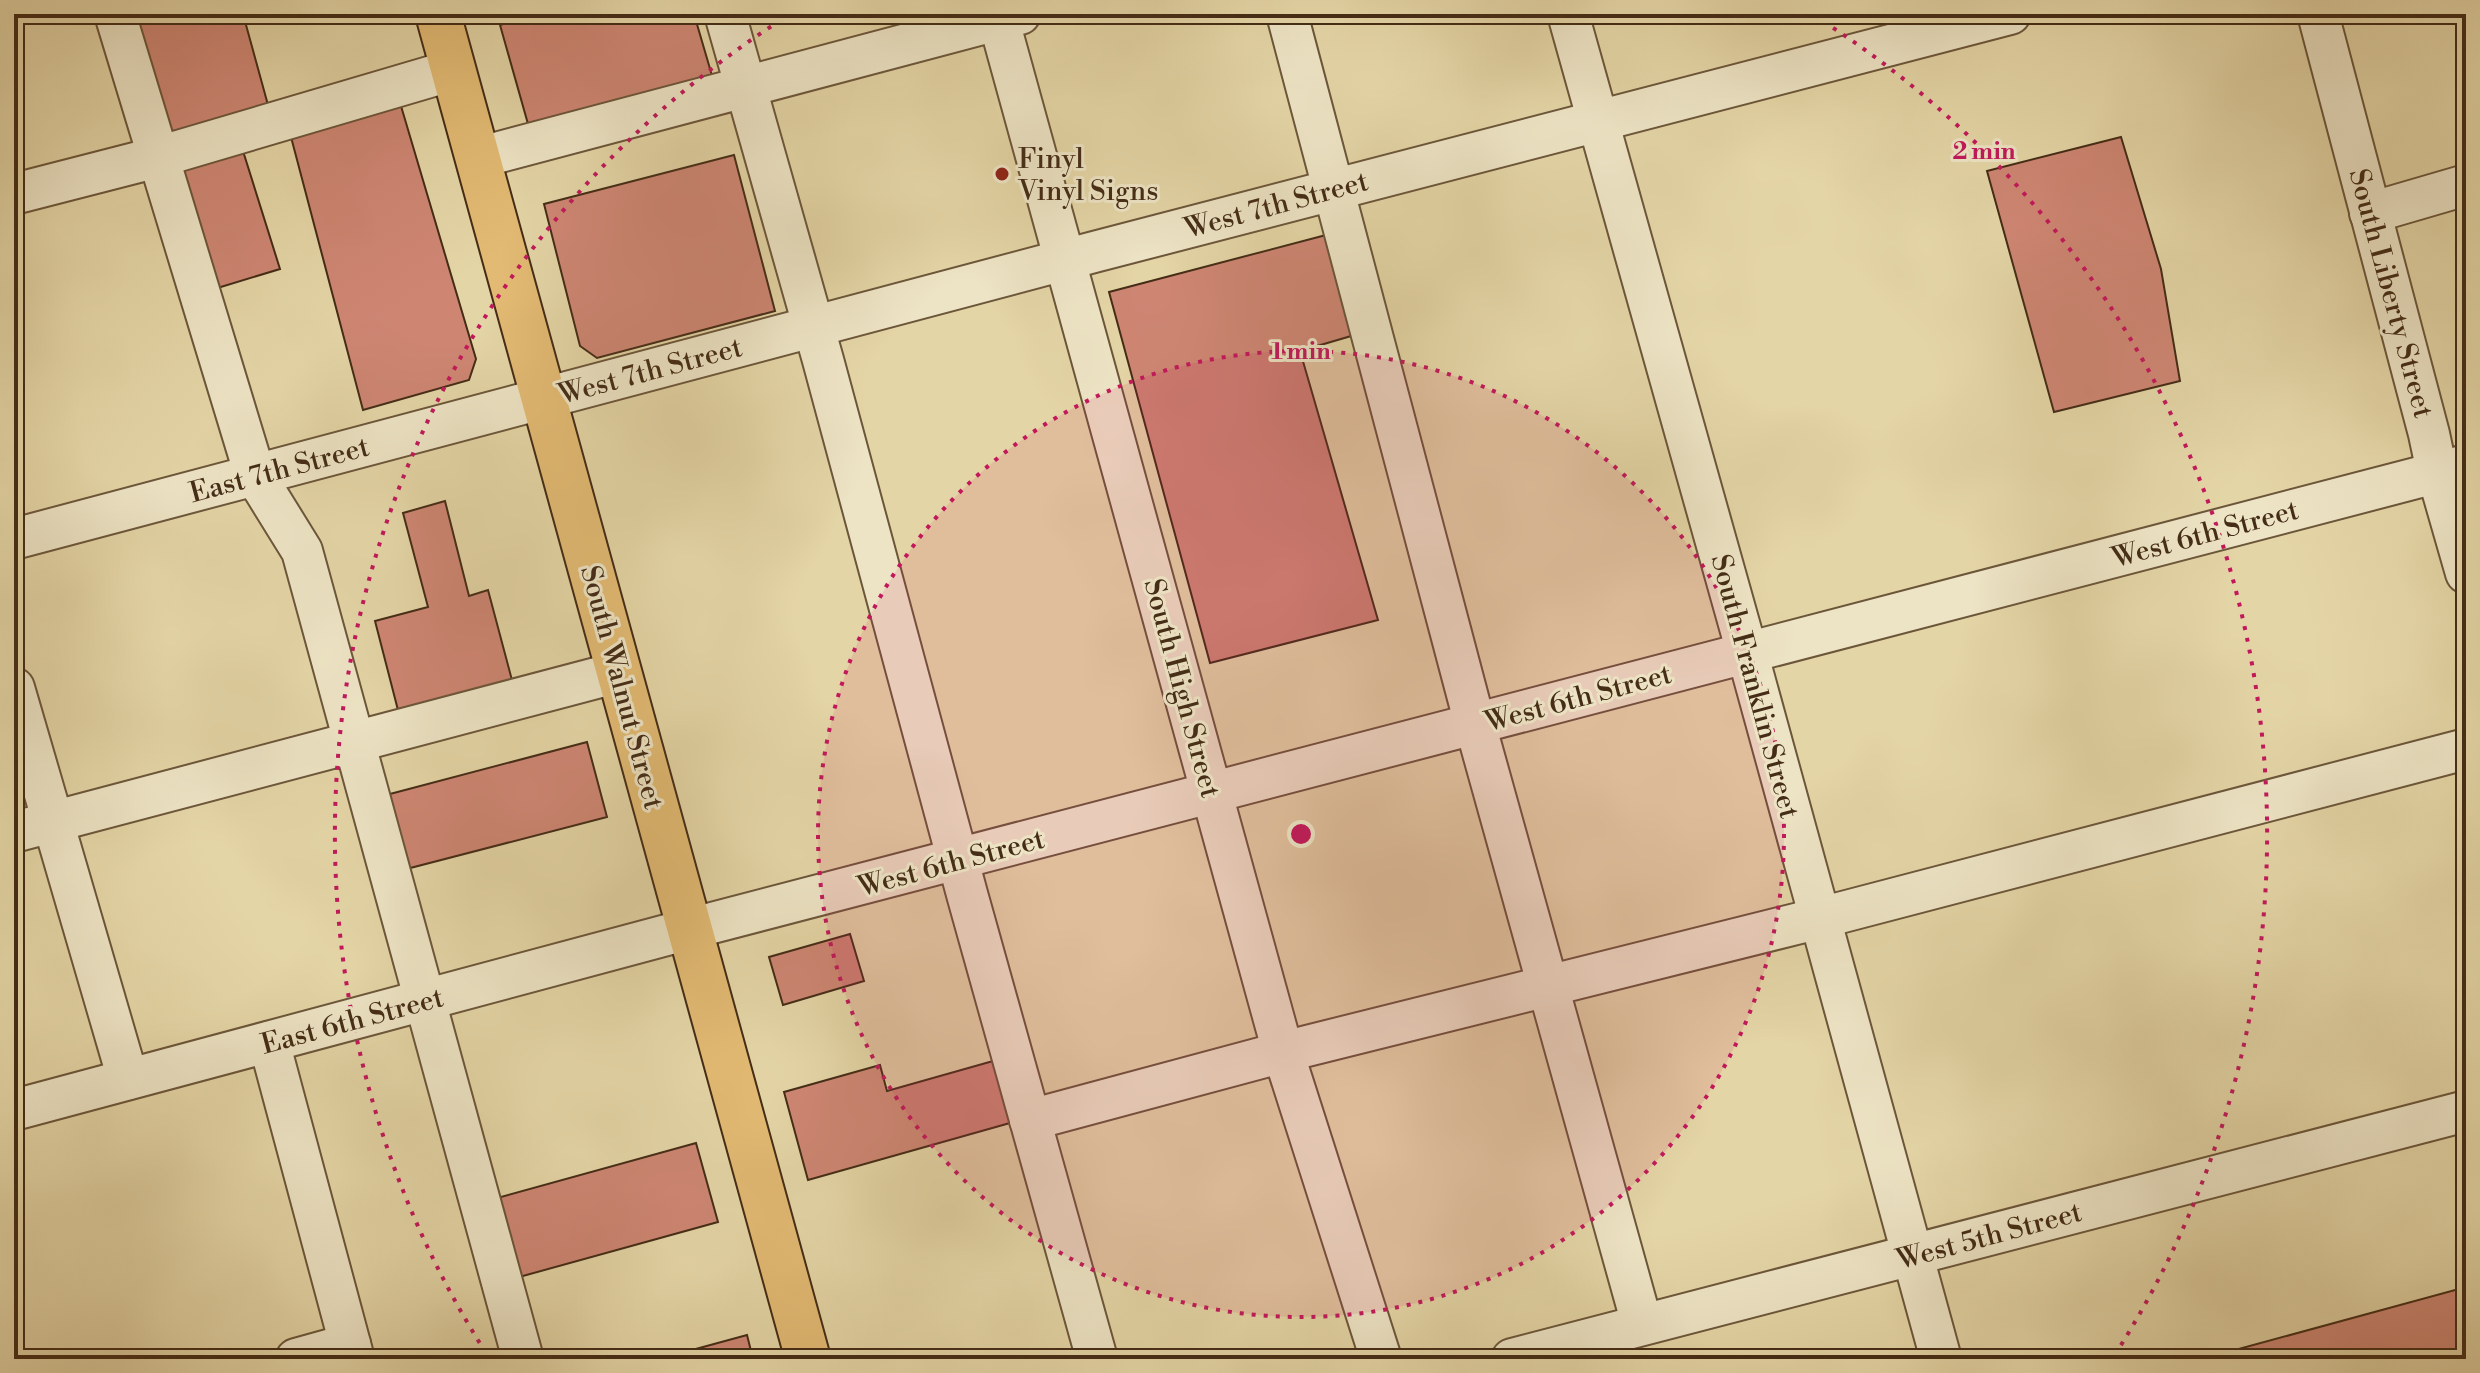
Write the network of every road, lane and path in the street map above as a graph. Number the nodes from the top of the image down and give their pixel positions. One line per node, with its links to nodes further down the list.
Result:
1 (115, 14): 13 (street)
2 (438, 14): 10 (main road, South Walnut Street)
3 (725, 14): 11 (street)
4 (1287, 14): 16 (street)
5 (1568, 14): 12 (street, South Franklin Street)
6 (2010, 14): 9 (street, West 7th Street)
7 (2318, 14): 18 (street, South Liberty Street)
8 (1005, 16): 11 (street); 19 (street, South High Street)
9 (1897, 28): 12 (street, West 7th Street)
10 (453, 70): 13 (street); 14 (main road, South Walnut Street)
11 (746, 88): 14 (street); 20 (street)
12 (1597, 120): 16 (street, West 7th Street); 26 (street, South Franklin Street)
13 (158, 157): 17 (street); 23 (street)
14 (477, 158): 21 (main road, South Walnut Street)
15 (2466, 185): 18 (street)
16 (1334, 189): 19 (street, West 7th Street); 29 (street)
17 (14, 194)
18 (2370, 213): 22 (street, South Liberty Street)
19 (1065, 260): 20 (street, West 7th Street); 32 (street, South High Street)
20 (814, 326): 21 (street, West 7th Street); 35 (street)
21 (543, 398): 23 (street, East 7th Street); 27 (main road, South Walnut Street)
22 (2451, 469): 25 (street, South Liberty Street); 26 (street, West 6th Street)
23 (255, 475): 24 (street, East 7th Street); 30 (street)
24 (14, 539)
25 (2466, 573)
26 (1747, 652): 29 (street, West 6th Street); 36 (street, South Franklin Street)
27 (619, 672): 30 (street); 37 (main road, South Walnut Street)
28 (14, 688): 33 (street)
29 (1475, 724): 32 (street, West 6th Street); 38 (street)
30 (354, 741): 33 (street); 39 (street)
31 (2466, 749): 36 (street)
32 (1212, 793): 35 (street, West 6th Street); 41 (street, South High Street)
33 (54, 821): 34 (street); 42 (street)
34 (14, 832)
35 (958, 860): 37 (street, West 6th Street); 45 (street)
36 (1820, 918): 38 (street); 46 (street, South Franklin Street)
37 (689, 929): 39 (street, East 6th Street); 51 (main road, South Walnut Street)
38 (1548, 986): 41 (street); 47 (street)
39 (424, 1001): 40 (street, East 6th Street); 50 (street)
40 (269, 1042): 42 (street, East 6th Street); 48 (street)
41 (1283, 1052): 45 (street); 53 (street, South High Street)
42 (128, 1079): 43 (street, East 6th Street)
43 (14, 1110)
44 (2466, 1111): 46 (street, West 5th Street)
45 (1030, 1120): 52 (street)
46 (1912, 1255): 47 (street, West 5th Street); 55 (street, South Franklin Street)
47 (1642, 1324): 54 (street, West 5th Street)
48 (352, 1351): 49 (street)
49 (296, 1359)
50 (523, 1359)
51 (808, 1359)
52 (1097, 1359)
53 (1381, 1359)
54 (1512, 1359)
55 (1941, 1359)

